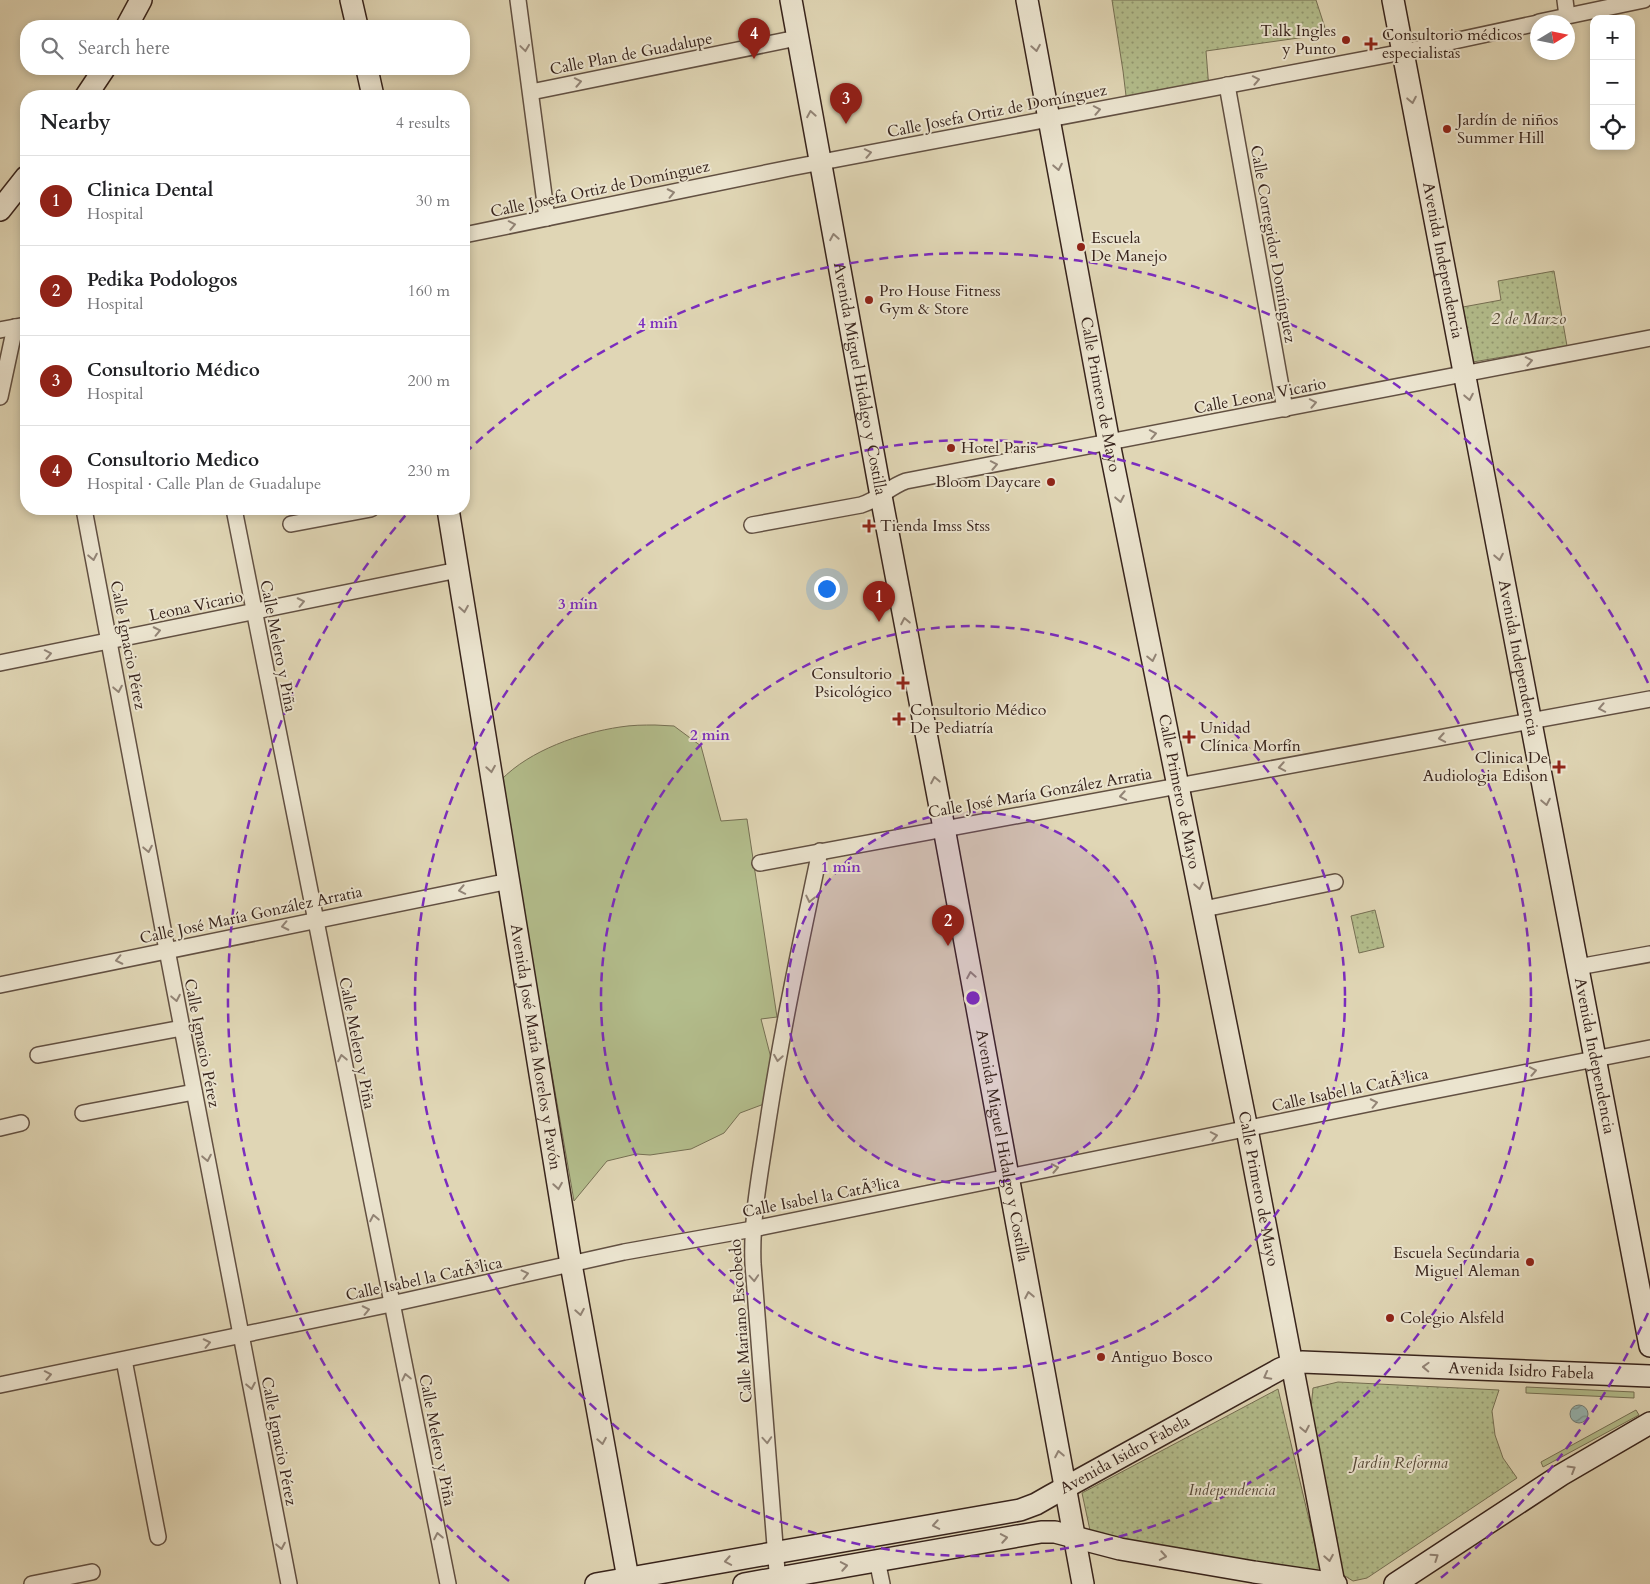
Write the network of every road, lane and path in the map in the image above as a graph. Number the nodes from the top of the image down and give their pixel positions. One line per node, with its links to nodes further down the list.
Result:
1 (141, 0): 12 (main road)
2 (351, 0): 13 (main road)
3 (518, 0): 20 (street, one-way to 20)
4 (791, 0): 15 (main road, Avenida Miguel Hidalgo y Costilla)
5 (1027, 0): 21 (main road, Calle Primero de Mayo, one-way to 21)
6 (1393, 0): 16 (main road, Avenida Independencia)
7 (1565, 0): 10 (street)
8 (1644, 0): 9 (street, Calle Josefa Ortiz de Domínguez)
9 (1628, 2): 11 (street, Calle Josefa Ortiz de Domínguez)
10 (1568, 15)
11 (1572, 15)
12 (131, 20)
13 (356, 20)
14 (1530, 25): 16 (street, Calle Josefa Ortiz de Domínguez)
15 (797, 38): 20 (street, Calle Plan de Guadalupe, one-way to 15); 22 (main road, Avenida Miguel Hidalgo y Costilla, one-way to 15)
16 (1404, 52): 18 (street, Calle Josefa Ortiz de Domínguez, one-way to 16); 29 (main road, Avenida Independencia, one-way to 29)
17 (368, 75): 19 (main road)
18 (1227, 85): 21 (street, Calle Josefa Ortiz de Domínguez, one-way to 18); 31 (street, Calle Corregidor Domínguez)
19 (372, 90)
20 (531, 92): 25 (street)
21 (1049, 119): 22 (street, Calle Josefa Ortiz de Domínguez, one-way to 21); 32 (main road, Calle Primero de Mayo, one-way to 32)
22 (820, 162): 25 (street, Calle Josefa Ortiz de Domínguez, one-way to 22); 33 (main road, Avenida Miguel Hidalgo y Costilla, one-way to 22)
23 (20, 185): 24 (main road)
24 (0, 210)
25 (547, 218): 26 (street, Calle Josefa Ortiz de Domínguez, one-way to 25)
26 (470, 234)
27 (14, 327): 30 (street)
28 (1650, 338): 29 (street, Calle Leona Vicario, one-way to 28)
29 (1464, 374): 31 (street, Calle Leona Vicario, one-way to 29); 45 (main road, Avenida Independencia, one-way to 45)
30 (0, 397)
31 (1285, 408): 32 (street, Calle Leona Vicario, one-way to 31)
32 (1108, 443): 33 (street, Calle Leona Vicario, one-way to 32); 46 (main road, Calle Primero de Mayo, one-way to 46)
33 (881, 496): 39 (street, Calle Leona Vicario); 47 (main road, Avenida Miguel Hidalgo y Costilla, one-way to 33)
34 (85, 515): 42 (street, Calle Ignacio Pérez, one-way to 42)
35 (235, 515): 41 (street, Calle Melero y Piña)
36 (339, 515): 38 (street)
37 (449, 515): 40 (main road, Avenida José María Morelos y Pavón)
38 (291, 524)
39 (752, 525)
40 (458, 570): 41 (street, Leona Vicario, one-way to 40); 50 (main road, Avenida José María Morelos y Pavón, one-way to 50)
41 (254, 612): 42 (street, Leona Vicario, one-way to 41); 53 (street, Calle Melero y Piña)
42 (109, 641): 43 (street, Leona Vicario, one-way to 42); 54 (street, Calle Ignacio Pérez, one-way to 54)
43 (0, 663)
44 (1650, 699): 45 (street, Calle José María González Arratia, one-way to 45)
45 (1530, 722): 46 (street, Calle José María González Arratia, one-way to 46); 56 (main road, Avenida Independencia, one-way to 56)
46 (1179, 785): 47 (street, Calle José María González Arratia, one-way to 47); 52 (main road, Calle Primero de Mayo, one-way to 52)
47 (944, 828): 48 (street, Calle José María González Arratia); 67 (main road, Avenida Miguel Hidalgo y Costilla, one-way to 47)
48 (820, 851): 49 (street, Calle José María González Arratia); 68 (street, Calle Mariano Escobedo, one-way to 68)
49 (760, 863)
50 (509, 880): 53 (street, Calle José María González Arratia, one-way to 53); 69 (main road, Avenida José María Morelos y Pavón, one-way to 69)
51 (1335, 882): 52 (street)
52 (1204, 909): 66 (main road, Calle Primero de Mayo)
53 (315, 920): 54 (street, Calle José María González Arratia, one-way to 54); 70 (street, Calle Melero y Piña, one-way to 53)
54 (167, 950): 57 (street, Calle José María González Arratia, one-way to 57); 58 (street, Calle Ignacio Pérez, one-way to 58)
55 (1650, 954): 56 (street)
56 (1586, 966): 61 (main road, Avenida Independencia)
57 (0, 985)
58 (182, 1028): 60 (street); 62 (street, Calle Ignacio Pérez)
59 (1650, 1048): 61 (street, Calle Isabel la CatÃ³lica)
60 (38, 1055)
61 (1595, 1059): 66 (street, Calle Isabel la CatÃ³lica, one-way to 61); 72 (main road, Avenida Independencia)
62 (194, 1092): 63 (street); 71 (street, Calle Ignacio Pérez, one-way to 71)
63 (83, 1113)
64 (21, 1123): 65 (street)
65 (0, 1128)
66 (1247, 1129): 67 (street, Calle Isabel la CatÃ³lica, one-way to 66); 74 (main road, Calle Primero de Mayo)
67 (1007, 1178): 68 (street, Calle Isabel la CatÃ³lica); 78 (main road, Avenida Miguel Hidalgo y Costilla, one-way to 67)
68 (753, 1229): 69 (street, Calle Isabel la CatÃ³lica); 81 (street, Calle Mariano Escobedo, one-way to 81)
69 (571, 1264): 70 (street, Calle Isabel la CatÃ³lica, one-way to 69); 84 (main road, Avenida José María Morelos y Pavón, one-way to 84)
70 (391, 1304): 71 (street, Calle Isabel la CatÃ³lica, one-way to 70); 88 (street, Calle Melero y Piña, one-way to 70)
71 (241, 1336): 73 (street, Calle Isabel la CatÃ³lica, one-way to 71); 87 (street, Calle Ignacio Pérez, one-way to 87)
72 (1650, 1346)
73 (124, 1360): 76 (street, Calle Isabel la CatÃ³lica, one-way to 73); 79 (street)
74 (1292, 1364): 75 (main road, Avenida Isidro Fabela, one-way to 74); 78 (main road, Avenida Isidro Fabela, one-way to 78); 93 (main road, Calle Primero de Mayo, one-way to 93)
75 (1650, 1376)
76 (0, 1385)
77 (1650, 1423): 94 (main road, one-way to 77)
78 (1066, 1488): 80 (main road, Avenida Miguel Hidalgo y Costilla); 81 (main road, Avenida Isidro Fabela, one-way to 81)
79 (158, 1537)
80 (1073, 1537): 82 (main road, one-way to 80); 92 (main road, Avenida Miguel Hidalgo y Costilla); 93 (main road, one-way to 93)
81 (776, 1552): 84 (main road, Avenida Isidro Fabela, one-way to 84); 85 (street, Calle Mariano Escobedo)
82 (877, 1560): 85 (main road, one-way to 82); 91 (street)
83 (92, 1572): 86 (street)
84 (628, 1581): 89 (main road, Avenida Isidro Fabela)
85 (778, 1581): 90 (main road)
86 (32, 1584)
87 (289, 1584)
88 (448, 1584)
89 (596, 1584)
90 (744, 1584)
91 (882, 1584)
92 (1083, 1584)
93 (1335, 1584)
94 (1395, 1584)

